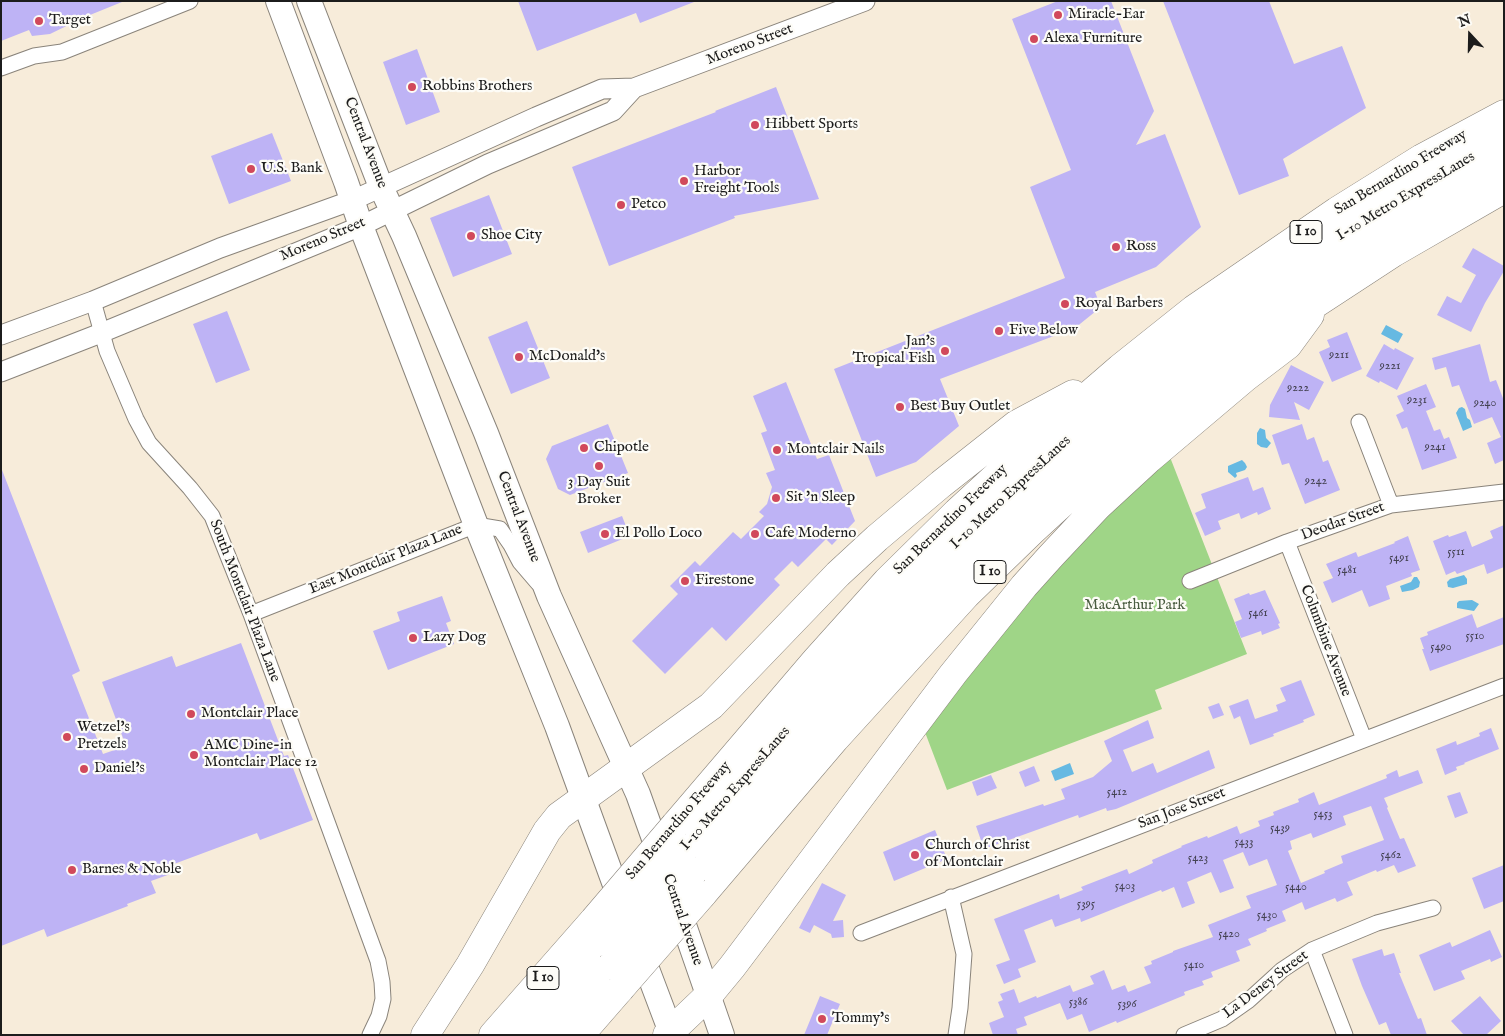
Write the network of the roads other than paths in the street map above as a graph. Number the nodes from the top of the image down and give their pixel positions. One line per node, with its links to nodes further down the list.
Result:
1 (190, 1): 5 (street)
2 (278, 1): 12 (main road, Central Avenue)
3 (310, 1): 10 (main road, Central Avenue)
4 (866, 1): 6 (street, Moreno Street)
5 (1, 68)
6 (634, 88): 10 (street, Moreno Street); 13 (street, Moreno Street)
7 (1504, 114): 19 (highway, San Bernardino Freeway / I 10)
8 (1504, 140): 33 (highway, I-10 Metro ExpressLanes)
9 (1504, 166): 33 (highway, I-10 Metro ExpressLanes)
10 (382, 187): 12 (street, Moreno Street); 13 (main road, Central Avenue)
11 (1504, 189): 15 (highway, San Bernardino Freeway / I 10)
12 (352, 200): 14 (main road, Central Avenue); 16 (street, Moreno Street)
13 (392, 210): 14 (street, Moreno Street); 27 (main road, Central Avenue)
14 (360, 226): 17 (street, Moreno Street); 24 (main road, Central Avenue)
15 (1323, 298): 33 (highway, San Bernardino Freeway / I 10); 39 (highway)
16 (93, 300): 17 (street, South Montclair Plaza Lane); 18 (street, Moreno Street)
17 (102, 333): 20 (street, Moreno Street); 28 (street, South Montclair Plaza Lane)
18 (1, 335)
19 (1120, 368): 31 (highway); 33 (highway, San Bernardino Freeway / I 10)
20 (1, 372)
21 (1360, 422): 23 (street)
22 (1504, 492): 23 (street, Deodar Street)
23 (1391, 505): 25 (street, Deodar Street)
24 (476, 525): 27 (street, East Montclair Plaza Lane); 28 (street, East Montclair Plaza Lane); 32 (main road, Central Avenue)
25 (1287, 542): 26 (street, Deodar Street); 30 (street, Columbine Avenue)
26 (1190, 581)
27 (549, 596): 31 (main road, Central Avenue)
28 (252, 614): 41 (street, South Montclair Plaza Lane)
29 (1504, 686): 30 (street, San Jose Street)
30 (1364, 739): 34 (street, San Jose Street)
31 (626, 767): 32 (highway); 39 (main road, Central Avenue)
32 (582, 798): 40 (main road, Central Avenue); 42 (highway)
33 (689, 860): 38 (highway, San Bernardino Freeway / I 10, bridge); 38 (highway, San Bernardino Freeway / I 10, bridge)
34 (951, 897): 36 (street, San Jose Street); 48 (street)
35 (1433, 908): 37 (street, La Deney Street)
36 (860, 933)
37 (1312, 950): 49 (street, La Deney Street); 50 (street)
38 (607, 954): 43 (highway, San Bernardino Freeway / I 10); 44 (highway); 45 (highway); 46 (highway, San Bernardino Freeway / I 10)
39 (708, 996): 40 (highway); 47 (main road, Central Avenue)
40 (670, 1034)
41 (370, 1035)
42 (425, 1035)
43 (493, 1035)
44 (524, 1035)
45 (552, 1035)
46 (580, 1035)
47 (722, 1035)
48 (956, 1035)
49 (1184, 1035)
50 (1345, 1035)

